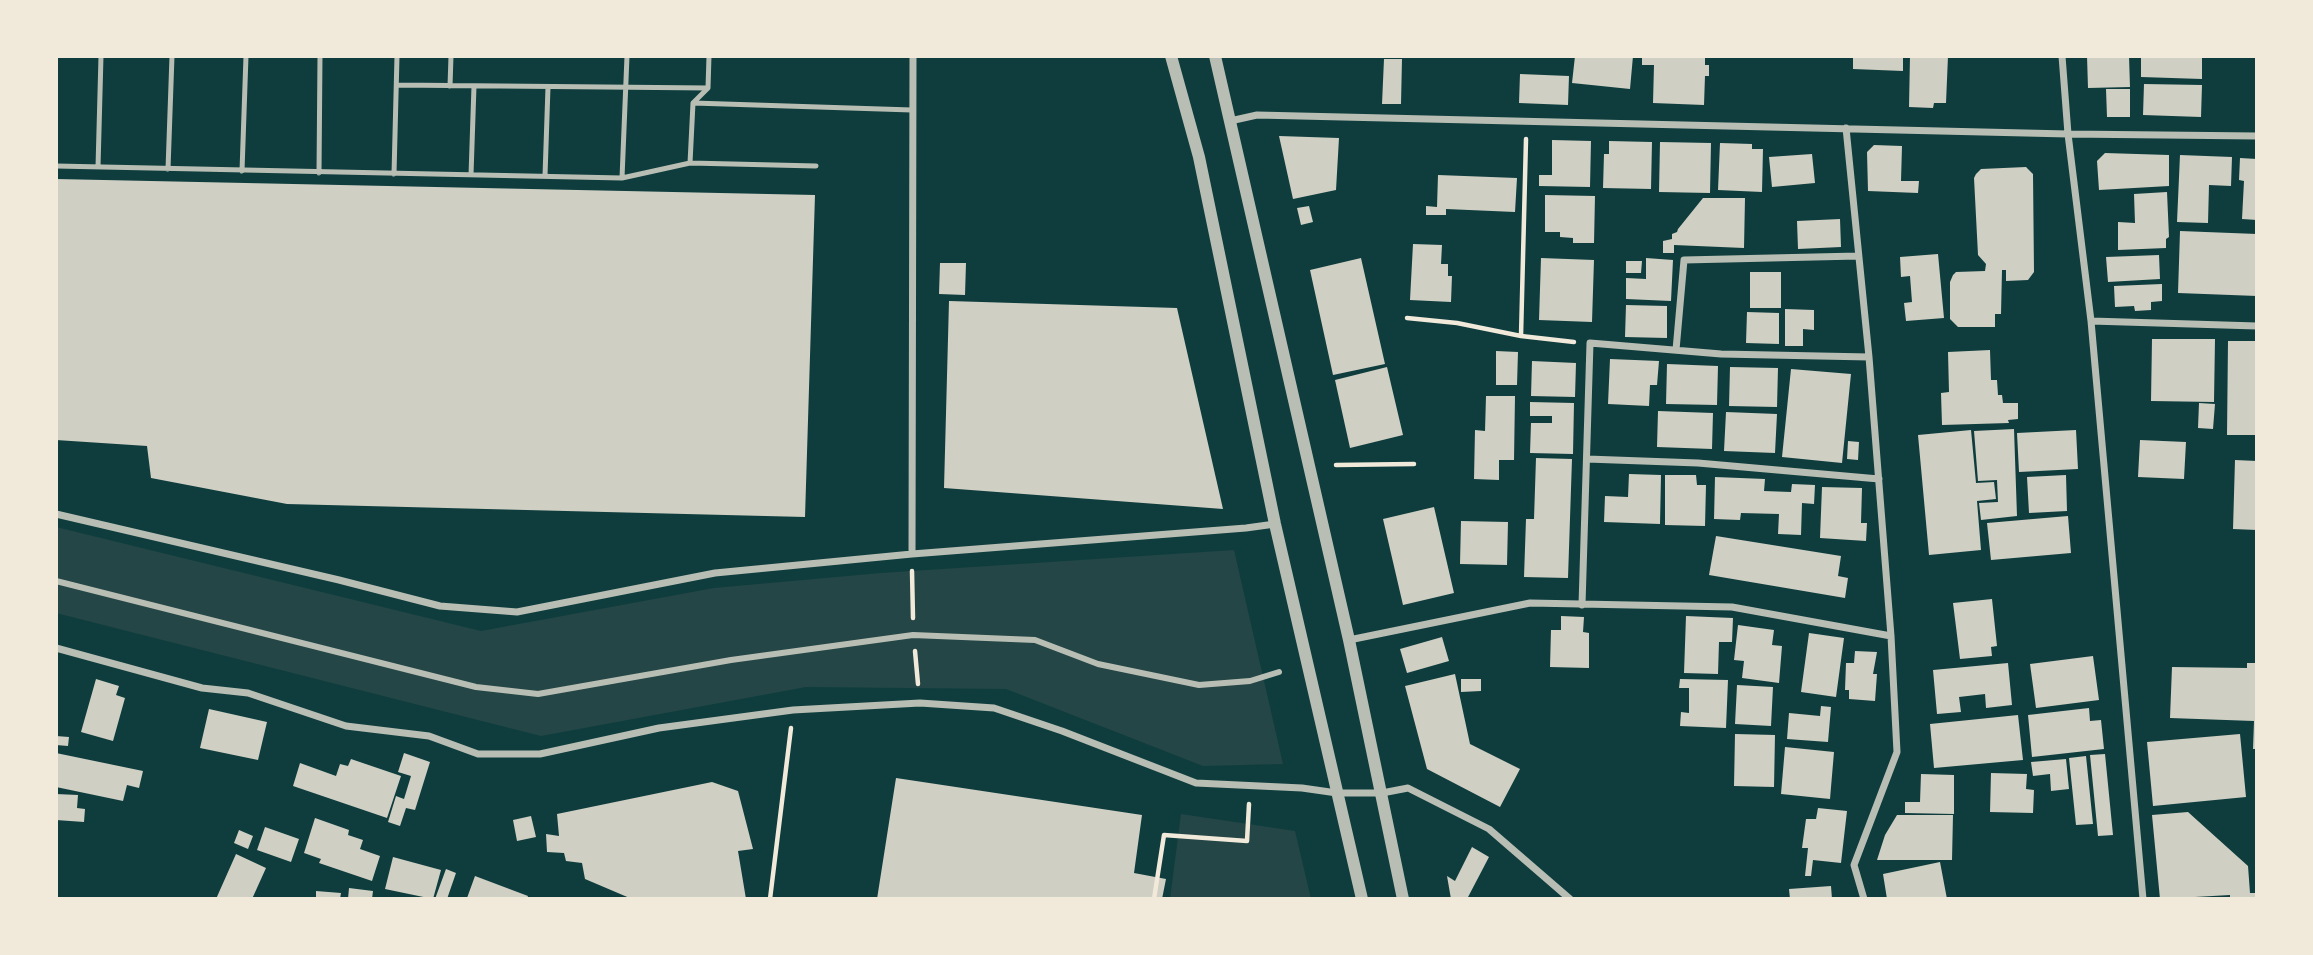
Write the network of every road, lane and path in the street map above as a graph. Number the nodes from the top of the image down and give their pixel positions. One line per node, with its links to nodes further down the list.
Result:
1 (100, 56): 29 (lane)
2 (172, 56): 30 (lane)
3 (246, 56): 31 (lane)
4 (320, 56): 32 (lane)
5 (397, 56): 13 (lane)
6 (451, 56): 14 (lane)
7 (627, 56): 17 (lane)
8 (709, 56): 18 (lane)
9 (913, 56): 20 (street)
10 (1171, 56): 50 (street)
11 (1215, 56): 21 (street)
12 (2062, 56): 24 (street)
13 (397, 85): 14 (lane); 33 (lane)
14 (450, 86): 15 (lane)
15 (474, 86): 16 (lane); 34 (lane)
16 (548, 86): 17 (lane); 35 (lane)
17 (626, 87): 18 (lane); 36 (lane)
18 (708, 88): 19 (lane)
19 (693, 103): 20 (lane); 26 (lane)
20 (912, 110): 51 (street)
21 (1230, 121): 22 (street); 55 (street)
22 (1526, 121): 23 (street); 41 (path)
23 (1846, 128): 24 (street); 37 (street)
24 (2068, 134): 25 (street); 39 (street)
25 (2257, 136)
26 (690, 163): 28 (lane); 36 (lane)
27 (56, 166): 29 (lane)
28 (816, 166)
29 (98, 167): 30 (lane)
30 (168, 169): 31 (lane)
31 (242, 171): 32 (lane)
32 (318, 173): 33 (lane)
33 (394, 174): 34 (lane)
34 (471, 175): 35 (lane)
35 (545, 176): 36 (lane)
36 (622, 178)
37 (1858, 256): 43 (street); 44 (street)
38 (1407, 317): 41 (path)
39 (2091, 321): 40 (street); 68 (street)
40 (2257, 326)
41 (1521, 336): 42 (path)
42 (1590, 344): 43 (street); 45 (street)
43 (1676, 350): 44 (street)
44 (1868, 357): 48 (street)
45 (1587, 459): 48 (street); 53 (street)
46 (1413, 464): 47 (path)
47 (1336, 465)
48 (1879, 479): 54 (street)
49 (56, 514): 51 (street)
50 (1275, 524): 51 (street); 60 (street)
51 (912, 554)
52 (56, 581): 57 (street)
53 (1582, 605): 54 (street); 55 (street)
54 (1891, 636): 67 (street)
55 (1349, 640): 61 (street)
56 (56, 648): 58 (street)
57 (1279, 672)
58 (793, 710): 59 (street); 62 (path)
59 (1250, 786): 60 (street); 63 (path)
60 (1337, 793): 61 (street); 64 (street)
61 (1382, 793): 65 (street); 66 (street)
62 (769, 899)
63 (1154, 899)
64 (1363, 899)
65 (1403, 899)
66 (1570, 899)
67 (1864, 899)
68 (2143, 899)

